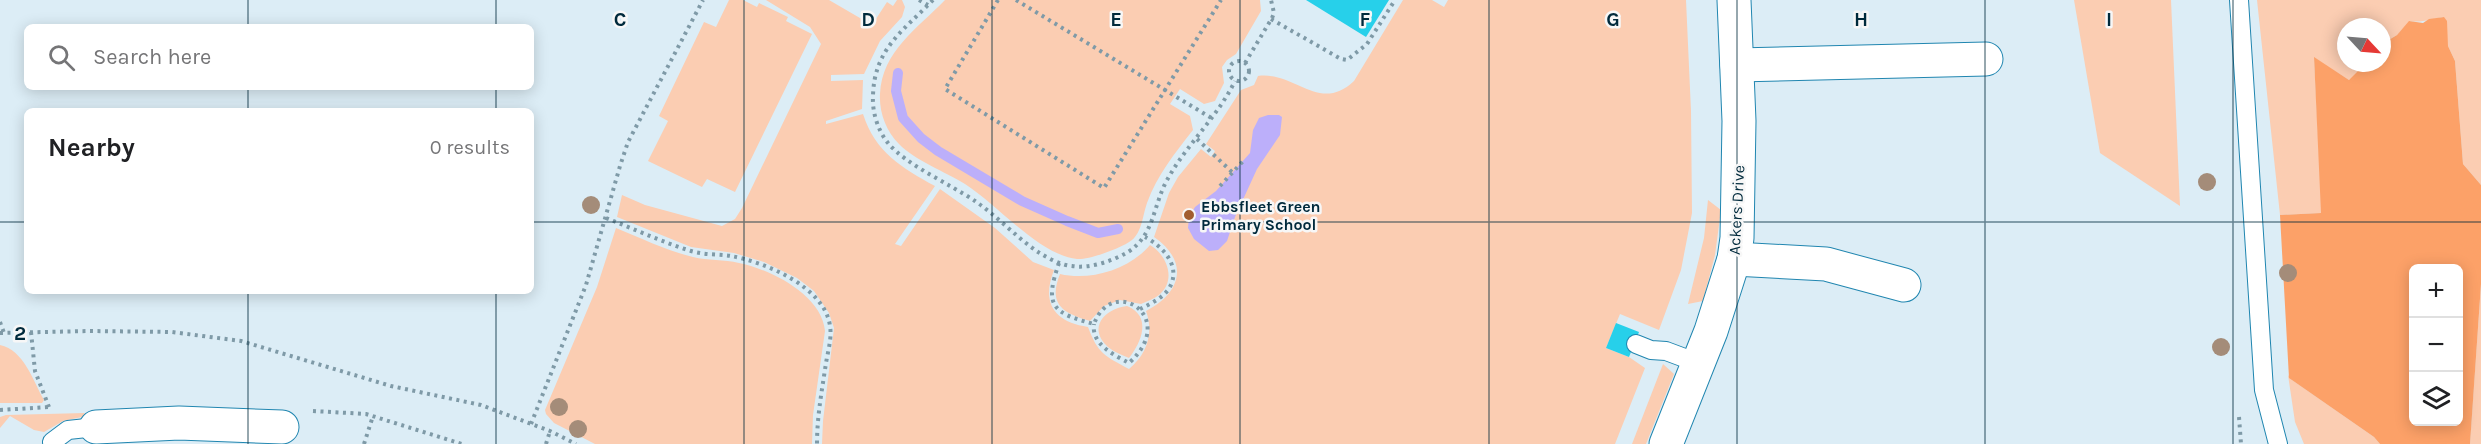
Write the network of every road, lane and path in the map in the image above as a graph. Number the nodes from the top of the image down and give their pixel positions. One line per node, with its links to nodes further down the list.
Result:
1 (703, 0): 23 (path)
2 (919, 0): 11 (path)
3 (933, 0): 11 (path)
4 (998, 0): 17 (path)
5 (1016, 0): 17 (path)
6 (1221, 0): 17 (path)
7 (1271, 0): 12 (path)
8 (1395, 0): 12 (path)
9 (1734, 0): 15 (street, Ackers Drive)
10 (2239, 0): 49 (lane)
11 (928, 5): 26 (path)
12 (1271, 19): 14 (path)
13 (1986, 59): 15 (street)
14 (1245, 63): 16 (path); 16 (path)
15 (1737, 65): 25 (street, Ackers Drive)
16 (1235, 81): 18 (path)
17 (1166, 90): 18 (path)
18 (1213, 119): 19 (path)
19 (1197, 140): 21 (path); 24 (path)
20 (1245, 159): 21 (path)
21 (1233, 173): 22 (path)
22 (1220, 186)
23 (606, 218): 38 (path); 47 (path)
24 (1145, 237): 26 (path); 28 (path)
25 (1734, 259): 27 (street); 34 (street, Ackers Drive)
26 (1059, 263): 30 (path)
27 (1904, 285)
28 (1140, 309): 30 (path); 30 (path)
29 (0, 322): 32 (path)
30 (1094, 324)
31 (31, 332): 32 (path); 35 (path); 38 (path)
32 (2, 333)
33 (1636, 344): 34 (lane)
34 (1698, 363): 48 (street, Ackers Drive)
35 (49, 407)
36 (373, 416): 37 (path); 43 (path); 44 (path)
37 (292, 419): 41 (street)
38 (531, 424): 40 (path)
39 (96, 427): 41 (street); 42 (lane)
40 (550, 431): 45 (path); 46 (path)
41 (178, 433)
42 (52, 442)
43 (364, 444)
44 (462, 444)
45 (546, 444)
46 (576, 444)
47 (817, 444)
48 (1666, 444)
49 (2278, 444)

